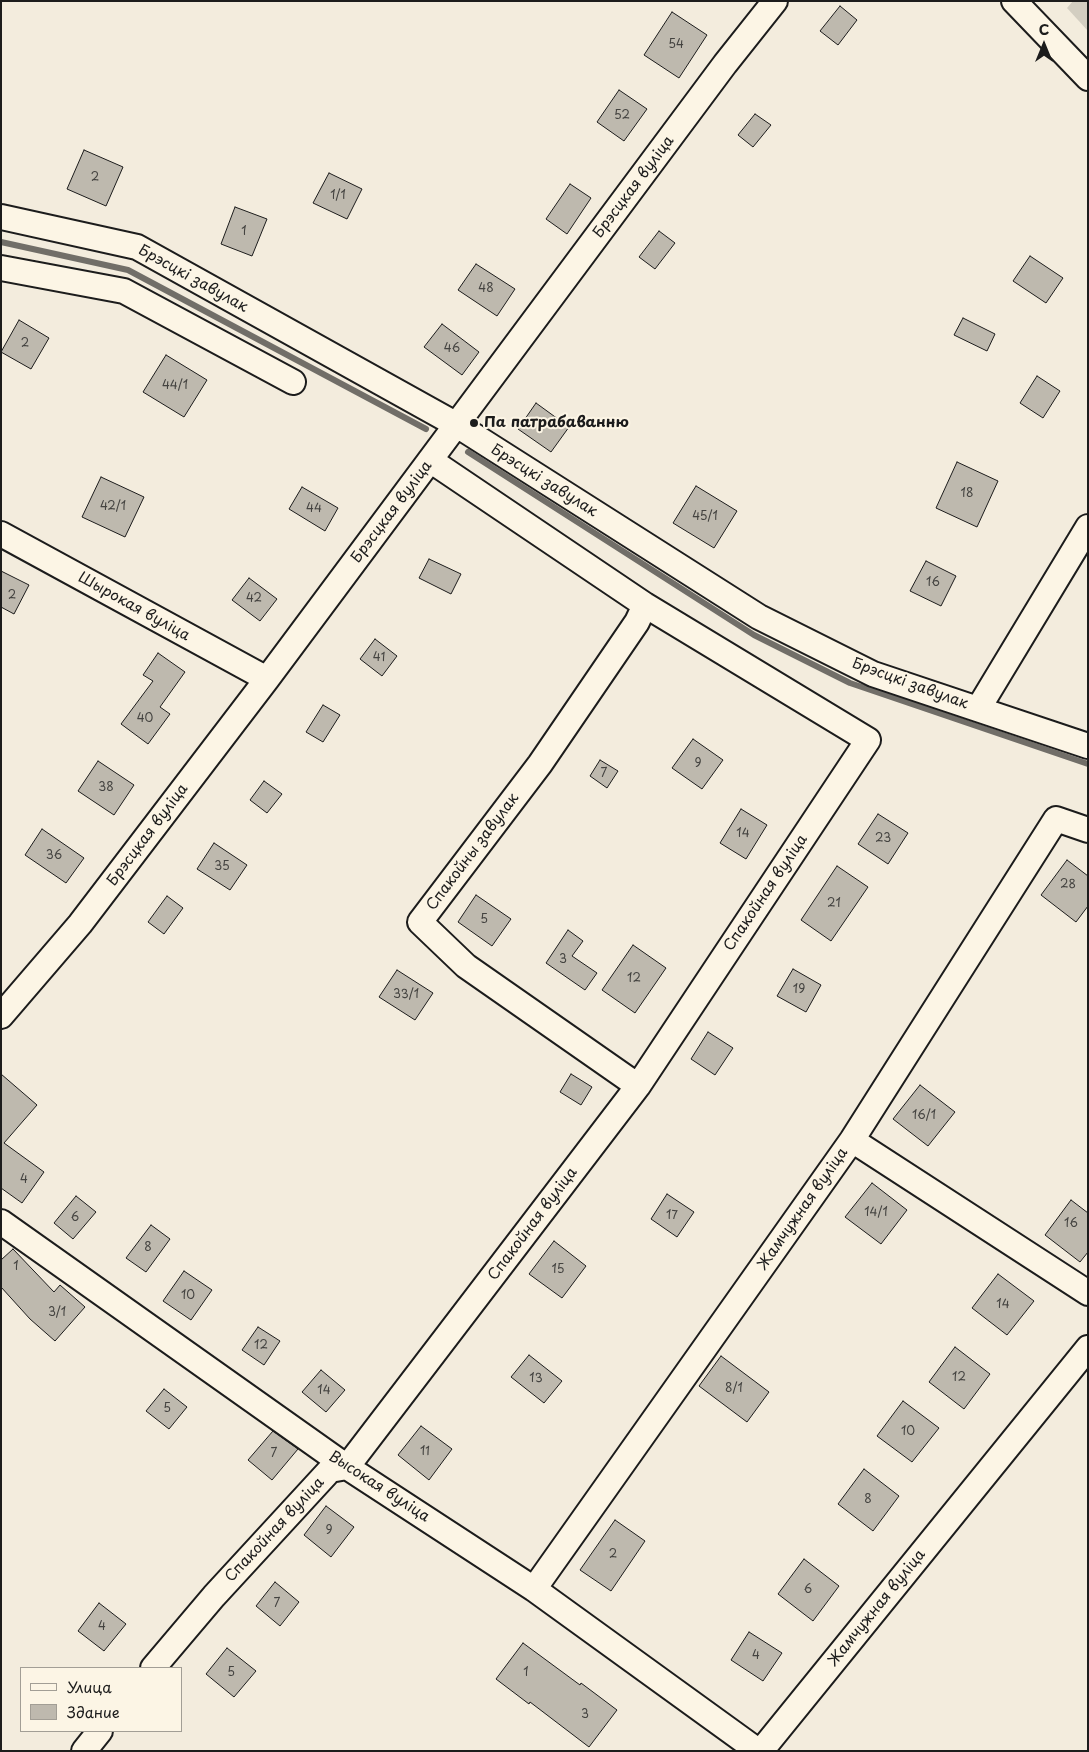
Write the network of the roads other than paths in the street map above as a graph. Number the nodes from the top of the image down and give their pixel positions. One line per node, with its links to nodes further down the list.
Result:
1 (775, 1): 7 (street, Брэсцкая вуліца)
2 (1014, 1): 3 (street)
3 (1088, 78)
4 (1, 217): 7 (street, Брэсцкі завулак)
5 (1, 268): 6 (street)
6 (292, 382)
7 (457, 425): 8 (street, Брэсцкая вуліца); 13 (street, Брэсцкі завулак)
8 (430, 460): 11 (street); 12 (street, Брэсцкая вуліца)
9 (1088, 527): 13 (street)
10 (1, 534): 12 (street, Шырокая вуліца)
11 (645, 605): 17 (street, Спакойны завулак); 17 (street, Спакойная вуліца)
12 (267, 679): 16 (street, Брэсцкая вуліца)
13 (978, 709): 14 (street, Брэсцкі завулак)
14 (1088, 746)
15 (1088, 830): 18 (street, Жамчужная вуліца)
16 (1, 1016)
17 (638, 1086): 22 (street, Спакойная вуліца)
18 (852, 1140): 20 (street); 23 (street, Жамчужная вуліца)
19 (1, 1222): 22 (street, Высокая вуліца)
20 (1088, 1293)
21 (1088, 1348): 27 (street, Жамчужная вуліца)
22 (347, 1468): 23 (street, Высокая вуліца); 24 (street, Спакойная вуліца)
23 (534, 1588): 27 (street, Высокая вуліца)
24 (154, 1667)
25 (99, 1732): 26 (street)
26 (84, 1751)
27 (760, 1751)

